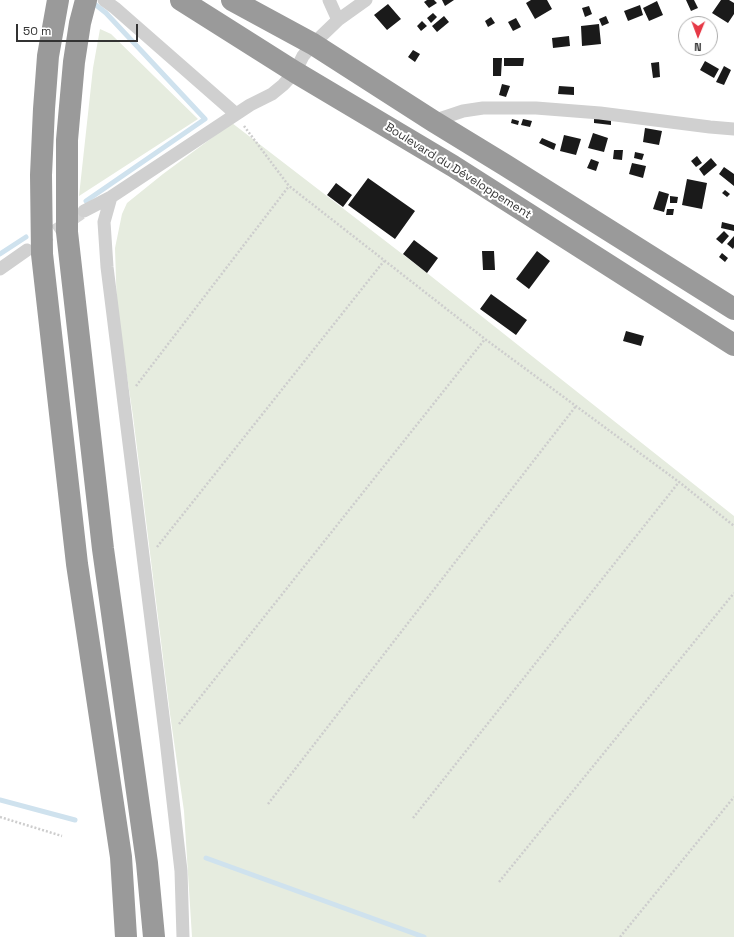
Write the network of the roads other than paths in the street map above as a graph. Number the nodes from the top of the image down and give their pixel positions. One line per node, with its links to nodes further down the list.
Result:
1 (58, 0): 23 (highway)
2 (181, 0): 9 (highway, Boulevard du Développement)
3 (232, 0): 8 (highway)
4 (329, 0): 7 (street)
5 (366, 0): 7 (street)
6 (92, 1): 10 (street); 24 (highway)
7 (338, 20): 8 (street)
8 (313, 44): 9 (street); 11 (highway)
9 (295, 72): 10 (street); 15 (highway, Boulevard du Développement)
10 (236, 114): 14 (street)
11 (433, 121): 12 (street); 13 (highway)
12 (734, 129)
13 (525, 177): 15 (highway); 17 (highway)
14 (111, 197): 16 (street); 25 (street)
15 (508, 202): 19 (highway, Boulevard du Développement)
16 (84, 211)
17 (604, 227): 19 (highway); 21 (highway)
18 (27, 250): 20 (street)
19 (587, 252): 22 (highway, Boulevard du Développement)
20 (0, 269)
21 (734, 309)
22 (734, 345)
23 (126, 937)
24 (154, 937)
25 (183, 937)

